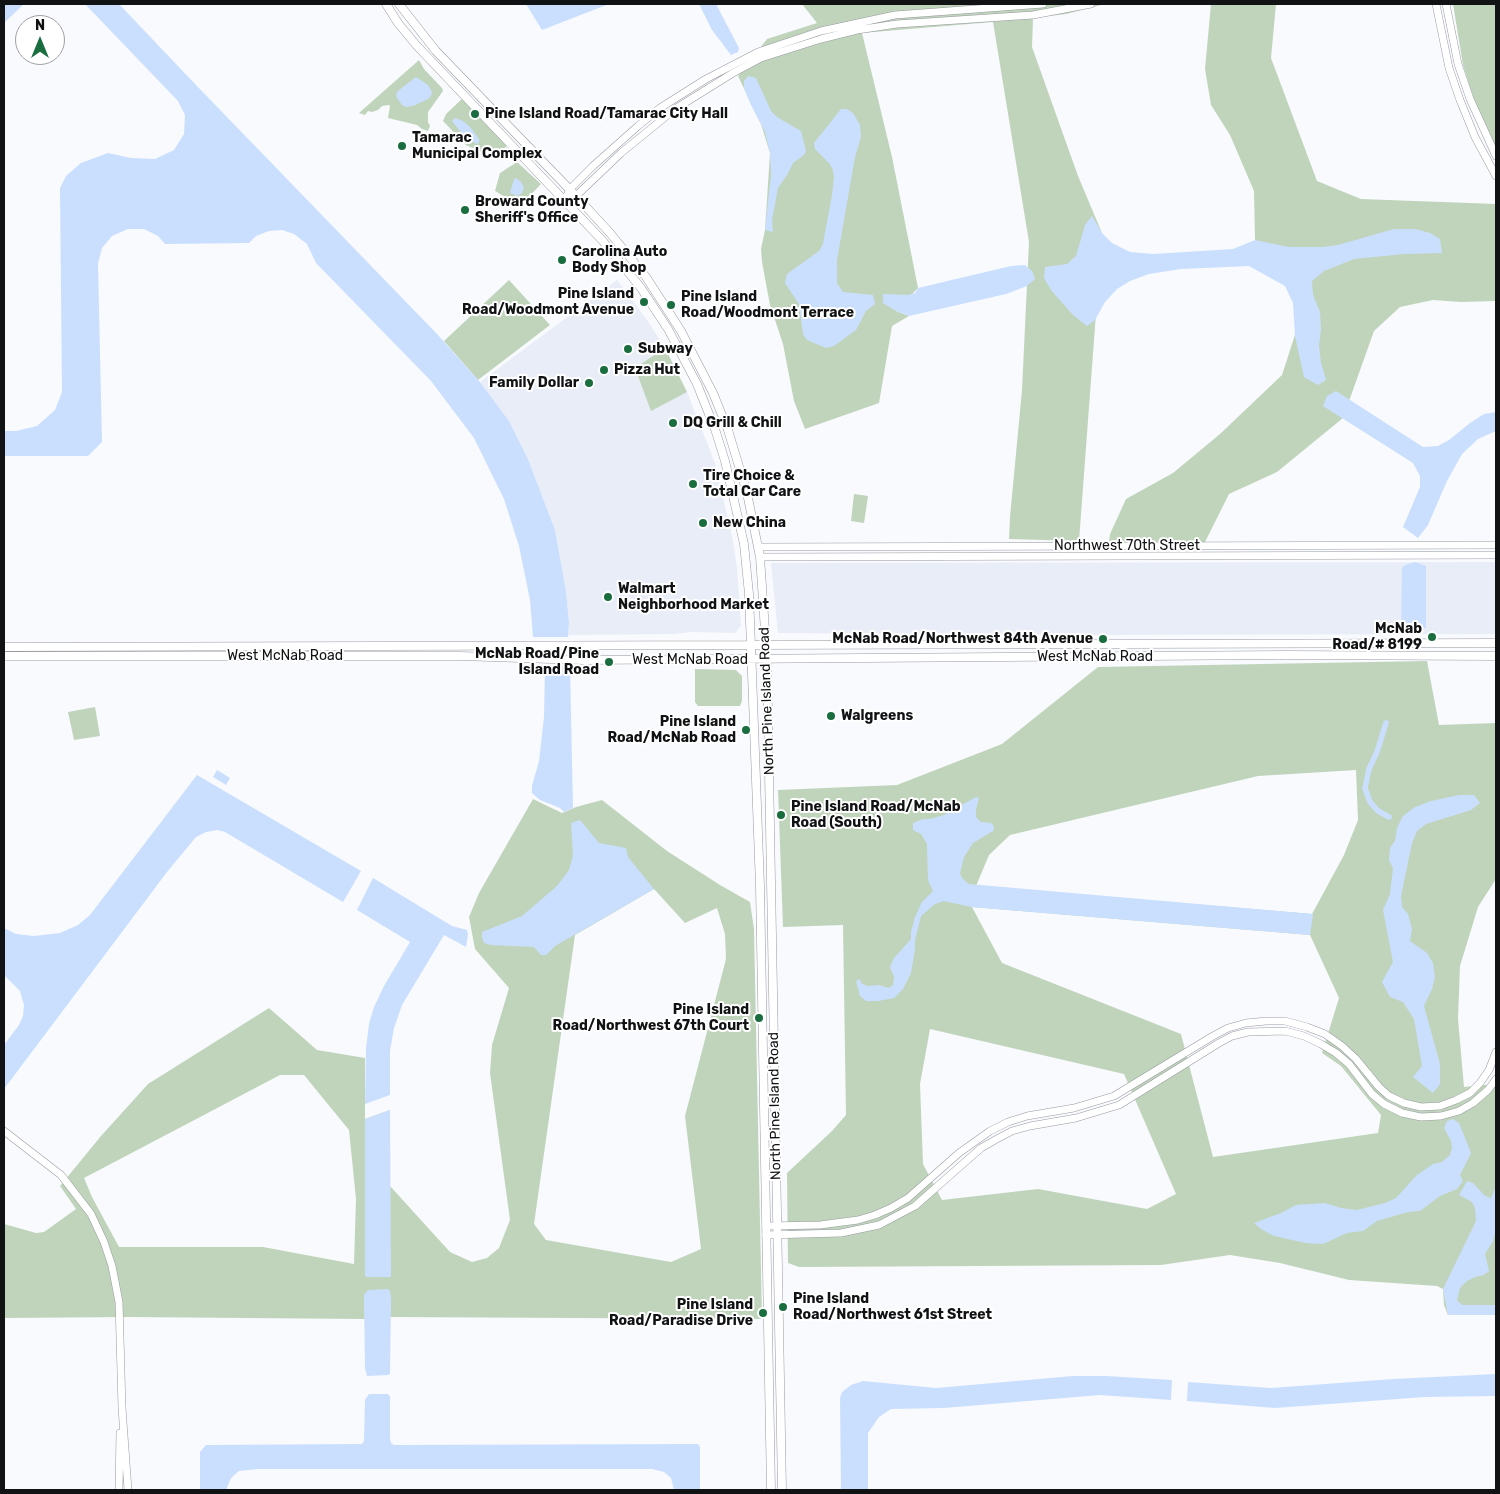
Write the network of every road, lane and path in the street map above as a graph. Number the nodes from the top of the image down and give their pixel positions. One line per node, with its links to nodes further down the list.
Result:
1 (386, 4): 11 (main road, North Pine Island Road)
2 (399, 4): 9 (main road, North Pine Island Road)
3 (1044, 4): 9 (street)
4 (1092, 4): 10 (street)
5 (1436, 4): 8 (street)
6 (1446, 4): 7 (street)
7 (1496, 156)
8 (1496, 176)
9 (570, 189): 10 (main road, North Pine Island Road); 11 (street)
10 (576, 196): 11 (street); 14 (main road, North Pine Island Road)
11 (565, 200): 23 (main road, North Pine Island Road)
12 (1496, 545): 13 (street, Northwest 70th Street)
13 (994, 546): 16 (street, Northwest 70th Street); 20 (street)
14 (759, 547): 15 (street, Northwest 70th Street); 21 (main road, North Pine Island Road)
15 (806, 547): 16 (street, Northwest 70th Street); 18 (street)
16 (843, 547): 19 (street)
17 (1496, 554): 20 (street, Northwest 70th Street)
18 (806, 556): 19 (street, Northwest 70th Street); 21 (street, Northwest 70th Street)
19 (843, 556): 20 (street, Northwest 70th Street)
20 (994, 556)
21 (760, 557): 24 (main road, North Pine Island Road)
22 (1496, 643): 24 (main road, West McNab Road)
23 (751, 645): 24 (main road, West McNab Road); 25 (main road, West McNab Road); 28 (main road, North Pine Island Road)
24 (766, 645): 29 (main road, North Pine Island Road)
25 (4, 647)
26 (4, 656): 28 (main road, West McNab Road)
27 (1496, 656): 29 (main road, West McNab Road)
28 (751, 660): 29 (main road, West McNab Road); 34 (main road, North Pine Island Road)
29 (767, 660): 35 (main road, North Pine Island Road)
30 (1496, 1052): 31 (street)
31 (1495, 1059): 35 (street)
32 (1496, 1079): 37 (street)
33 (4, 1131): 38 (street)
34 (766, 1226): 35 (street); 36 (main road, North Pine Island Road)
35 (777, 1226): 37 (main road, North Pine Island Road)
36 (766, 1235): 37 (street); 41 (main road, North Pine Island Road)
37 (777, 1235): 42 (main road, North Pine Island Road)
38 (122, 1408): 39 (street); 40 (street)
39 (119, 1490)
40 (128, 1490)
41 (771, 1490)
42 (782, 1490)

